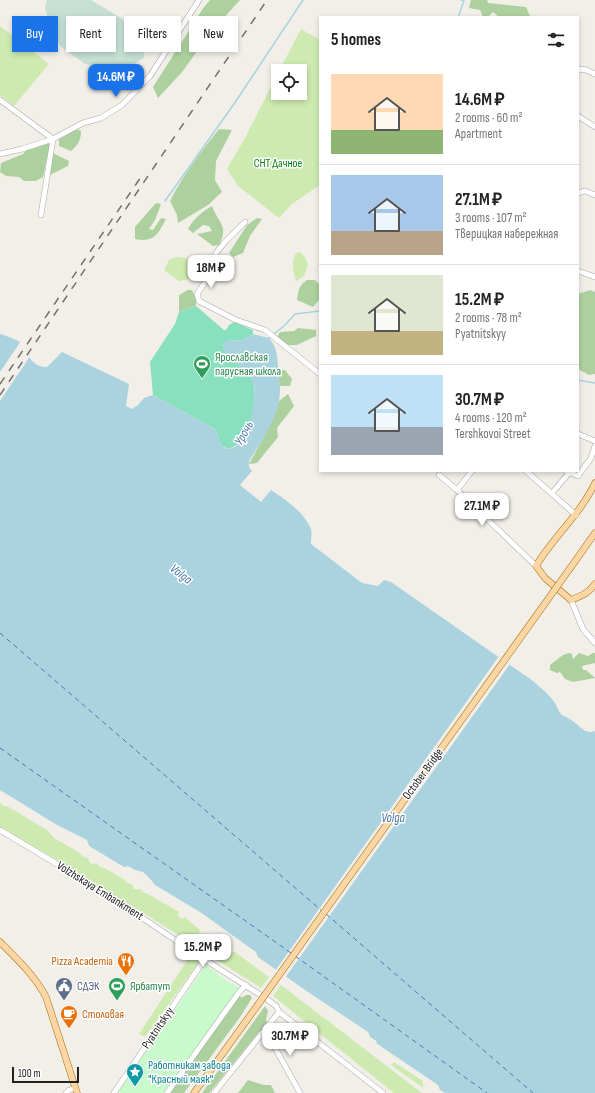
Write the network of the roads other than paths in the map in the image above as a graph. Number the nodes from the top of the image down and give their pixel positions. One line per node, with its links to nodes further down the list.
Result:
1 (199, 0): 7 (street)
2 (579, 70): 3 (street)
3 (595, 74)
4 (0, 100): 7 (street)
5 (579, 117): 6 (street)
6 (595, 127)
7 (53, 139): 8 (street); 11 (street)
8 (0, 154)
9 (579, 193): 10 (street)
10 (595, 196)
11 (41, 215)
12 (245, 222): 15 (street)
13 (579, 270): 14 (street)
14 (595, 277)
15 (319, 373)
16 (579, 434): 17 (street)
17 (595, 441)
18 (595, 446): 21 (street)
19 (471, 472): 24 (street)
20 (527, 472): 25 (street)
21 (568, 472): 25 (street)
22 (439, 475): 24 (street)
23 (595, 483): 26 (main road)
24 (457, 490): 28 (street)
25 (552, 493): 26 (street)
26 (576, 515): 28 (main road)
27 (595, 532): 46 (main road, October Bridge, bridge)
28 (536, 566): 30 (main road)
29 (595, 584): 30 (main road)
30 (571, 600): 31 (street)
31 (595, 643)
32 (0, 830): 37 (street, Volzhskaya Embankment, bridge)
33 (217, 941): 35 (street)
34 (0, 942): 42 (main road)
35 (208, 955)
36 (202, 963): 44 (street, Pyatnitskyy)
37 (246, 985): 38 (street, Volzhskaya Embankment); 45 (street)
38 (259, 994)
39 (268, 1000): 40 (street)
40 (279, 1012): 41 (street); 49 (street)
41 (262, 1034): 47 (street); 48 (street)
42 (76, 1090): 43 (street)
43 (66, 1093)
44 (114, 1093)
45 (167, 1093)
46 (194, 1093)
47 (214, 1093)
48 (300, 1093)
49 (382, 1093)

